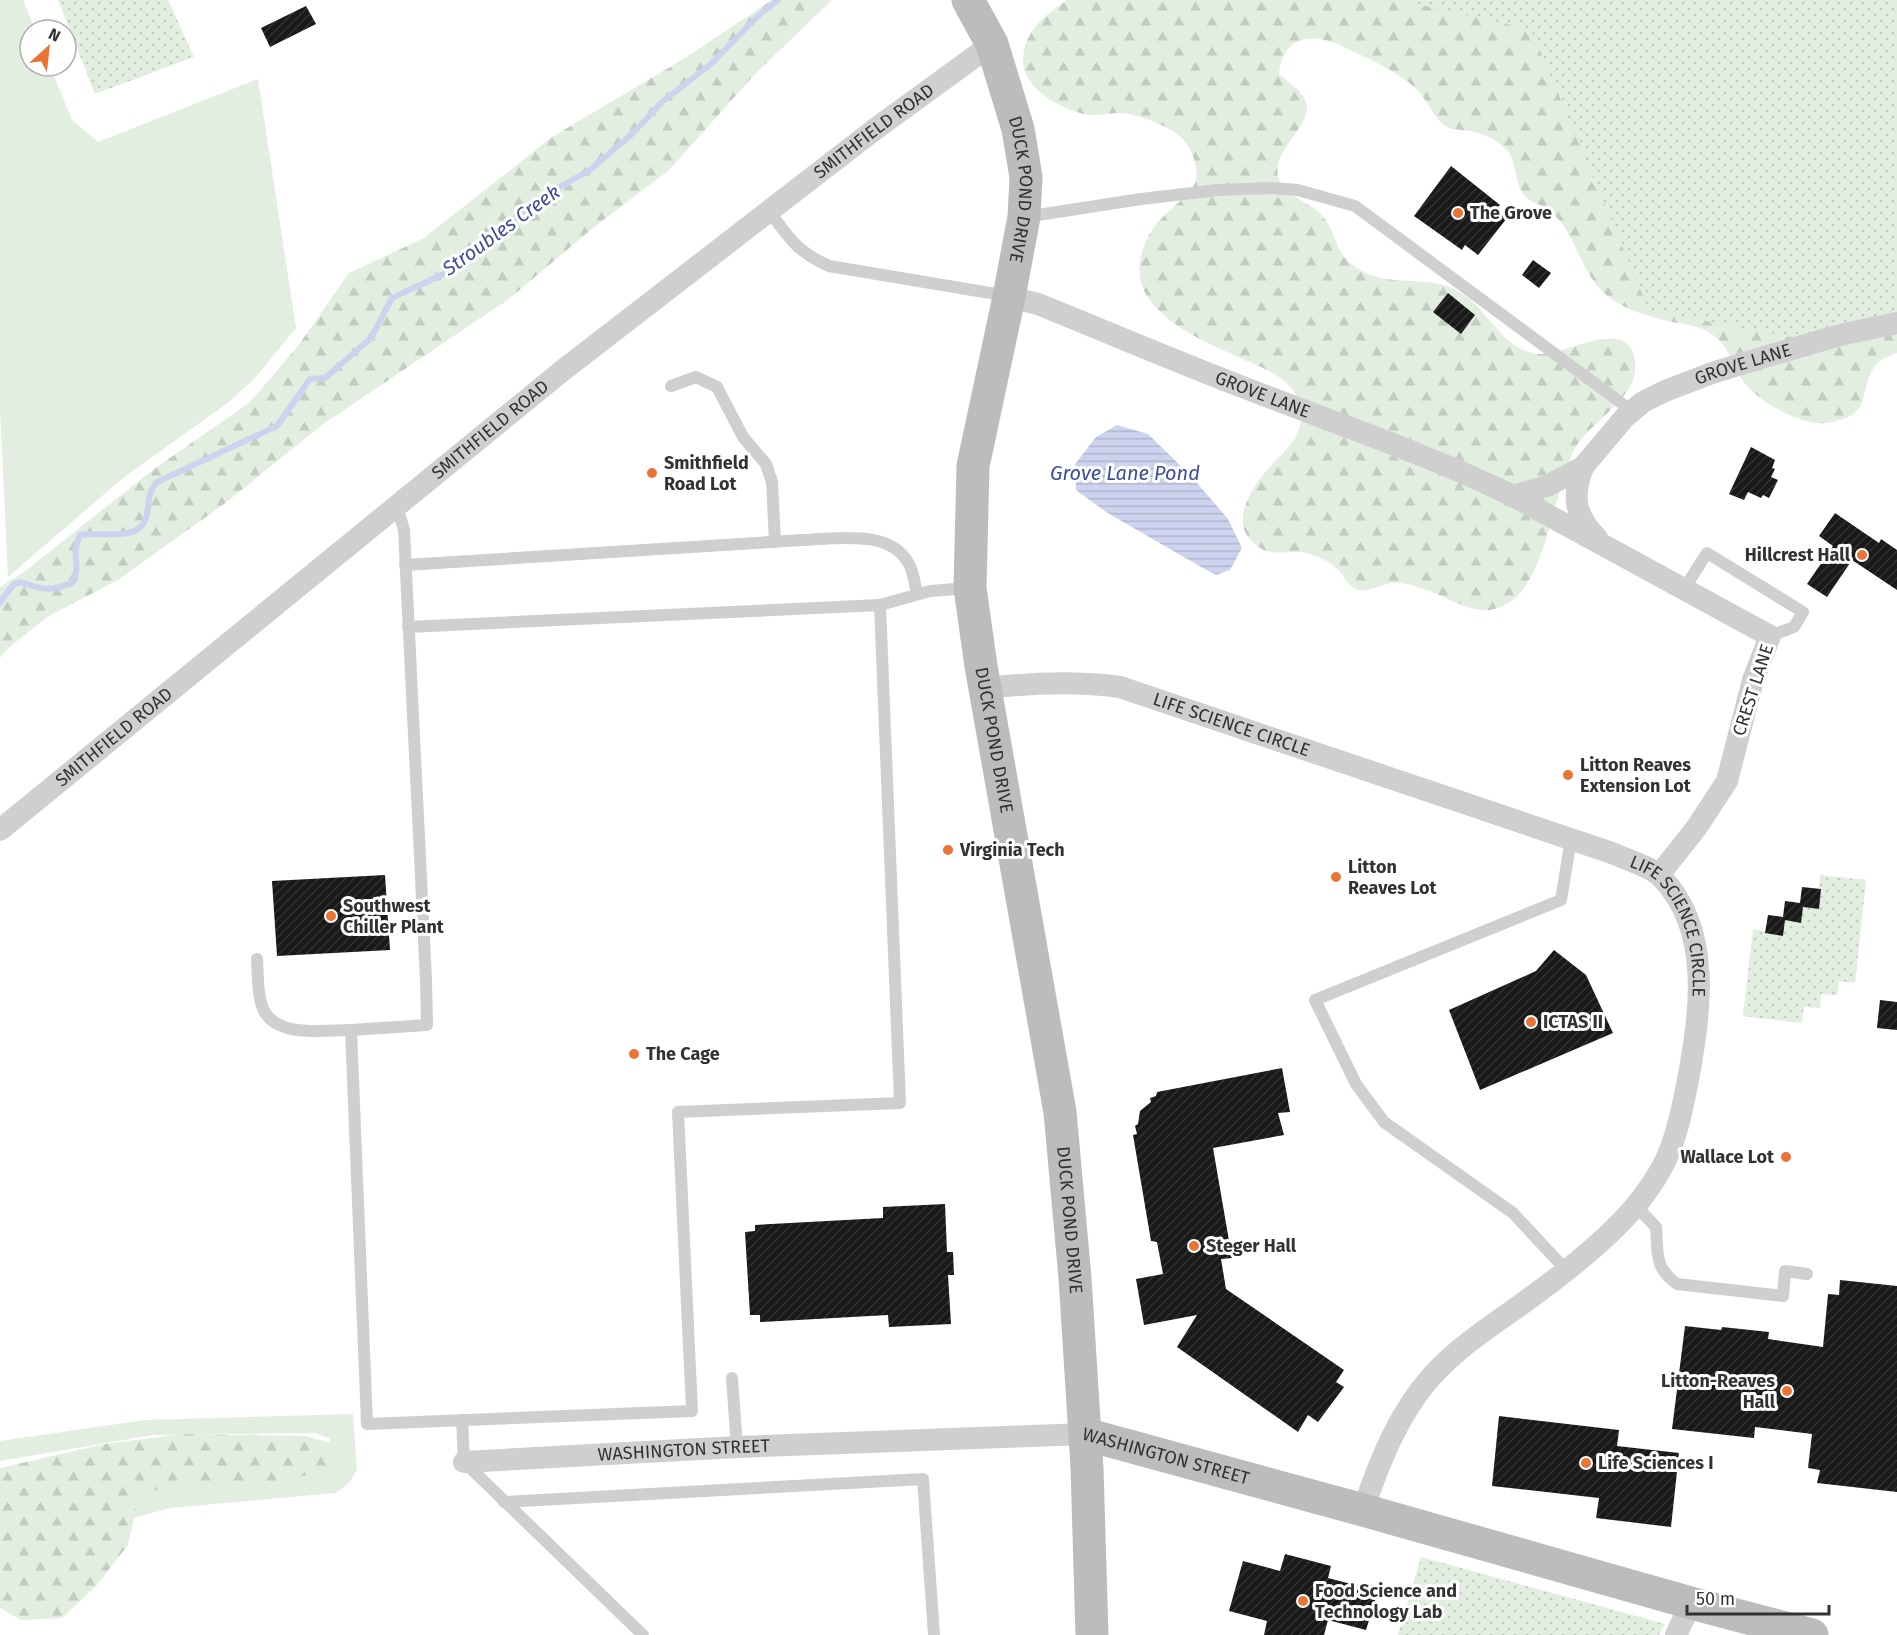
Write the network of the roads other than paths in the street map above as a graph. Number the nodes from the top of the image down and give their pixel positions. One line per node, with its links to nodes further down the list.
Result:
1 (968, 0): 2 (street, DUCK POND DRIVE)
2 (992, 44): 3 (street, SMITHFIELD ROAD); 4 (street, DUCK POND DRIVE)
3 (769, 211): 5 (lane); 11 (street, SMITHFIELD ROAD)
4 (1023, 217): 5 (street, DUCK POND DRIVE); 8 (lane)
5 (1009, 297): 10 (street, GROVE LANE); 15 (street, DUCK POND DRIVE)
6 (1897, 323): 8 (street, GROVE LANE)
7 (671, 386): 12 (lane)
8 (1632, 411): 9 (street, GROVE LANE)
9 (1583, 467): 10 (street, GROVE LANE); 13 (street, GROVE LANE)
10 (1514, 496): 13 (street, GROVE LANE)
11 (397, 506): 14 (lane); 22 (street, SMITHFIELD ROAD)
12 (775, 542): 14 (lane); 17 (lane)
13 (1604, 545): 16 (street, CREST LANE)
14 (405, 565): 19 (lane)
15 (970, 588): 17 (lane); 21 (street, DUCK POND DRIVE)
16 (1684, 589): 20 (street, CREST LANE); 20 (lane)
17 (917, 594): 18 (lane)
18 (880, 605): 19 (lane); 31 (lane)
19 (408, 627): 26 (lane)
20 (1770, 636): 24 (street, CREST LANE)
21 (986, 688): 23 (street, LIFE SCIENCE CIRCLE); 32 (street, DUCK POND DRIVE)
22 (0, 830)
23 (1571, 839): 24 (street, LIFE SCIENCE CIRCLE); 28 (lane)
24 (1659, 874): 27 (street, LIFE SCIENCE CIRCLE)
25 (257, 959): 26 (lane)
26 (351, 1030): 31 (lane)
27 (1635, 1205): 28 (street, LIFE SCIENCE CIRCLE); 29 (lane)
28 (1566, 1270): 36 (street, LIFE SCIENCE CIRCLE)
29 (1807, 1274)
30 (732, 1378): 33 (lane)
31 (462, 1420): 34 (lane)
32 (1085, 1434): 33 (street, WASHINGTON STREET); 36 (street, WASHINGTON STREET); 40 (street, DUCK POND DRIVE)
33 (737, 1447): 34 (street, WASHINGTON STREET)
34 (464, 1462): 35 (lane)
35 (504, 1502): 38 (lane); 39 (lane)
36 (1363, 1510): 37 (street, WASHINGTON STREET)
37 (1691, 1603): 41 (street); 42 (street, WASHINGTON STREET)
38 (643, 1635)
39 (933, 1635)
40 (1092, 1635)
41 (1677, 1635)
42 (1812, 1635)

